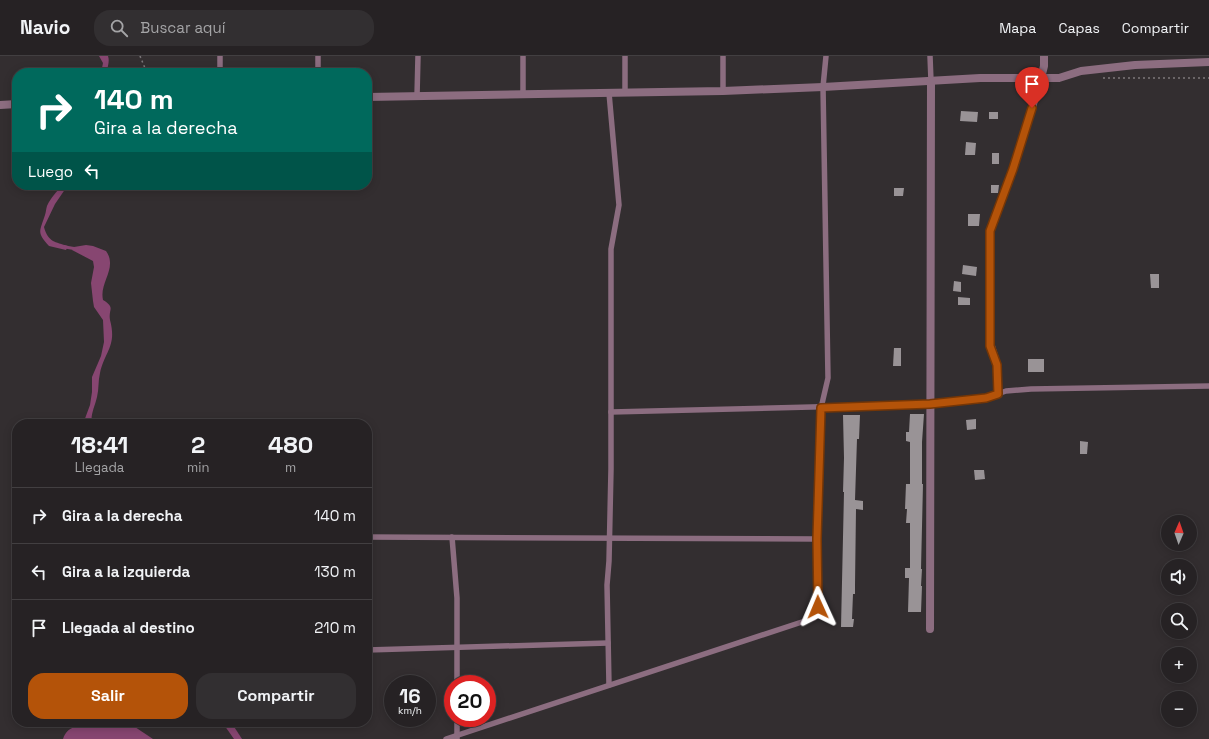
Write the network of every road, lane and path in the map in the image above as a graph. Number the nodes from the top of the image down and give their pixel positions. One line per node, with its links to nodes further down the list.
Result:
1 (140, 56): 14 (path)
2 (220, 56): 15 (lane)
3 (318, 56): 16 (lane)
4 (418, 56): 26 (lane)
5 (523, 56): 25 (lane)
6 (625, 56): 23 (lane)
7 (723, 56): 22 (lane)
8 (826, 56): 21 (lane)
9 (930, 56): 20 (lane)
10 (1044, 56): 17 (street)
11 (1135, 56): 13 (street)
12 (1209, 62): 13 (street)
13 (1135, 65): 17 (street)
14 (145, 68)
15 (220, 68)
16 (318, 68)
17 (1042, 78): 20 (street); 31 (street)
18 (1098, 78): 19 (path)
19 (1209, 78)
20 (931, 81): 21 (street); 32 (street)
21 (823, 87): 22 (street); 33 (lane)
22 (723, 91): 23 (street)
23 (625, 92): 24 (street)
24 (609, 93): 25 (street); 34 (lane)
25 (523, 94): 26 (street)
26 (417, 96): 27 (street)
27 (372, 97)
28 (12, 104): 29 (street)
29 (0, 105)
30 (1209, 386): 31 (lane)
31 (998, 394): 32 (lane)
32 (930, 404): 33 (lane); 39 (street)
33 (821, 408): 34 (lane); 38 (lane)
34 (610, 412): 37 (lane)
35 (372, 537): 36 (lane)
36 (452, 538): 37 (lane); 41 (lane)
37 (610, 538): 38 (lane); 40 (lane)
38 (817, 539): 44 (lane)
39 (930, 629)
40 (608, 643): 41 (lane); 44 (lane)
41 (457, 649): 42 (lane); 43 (lane)
42 (372, 650)
43 (457, 675)
44 (609, 685): 45 (lane)
45 (457, 737): 46 (lane)
46 (446, 739)

